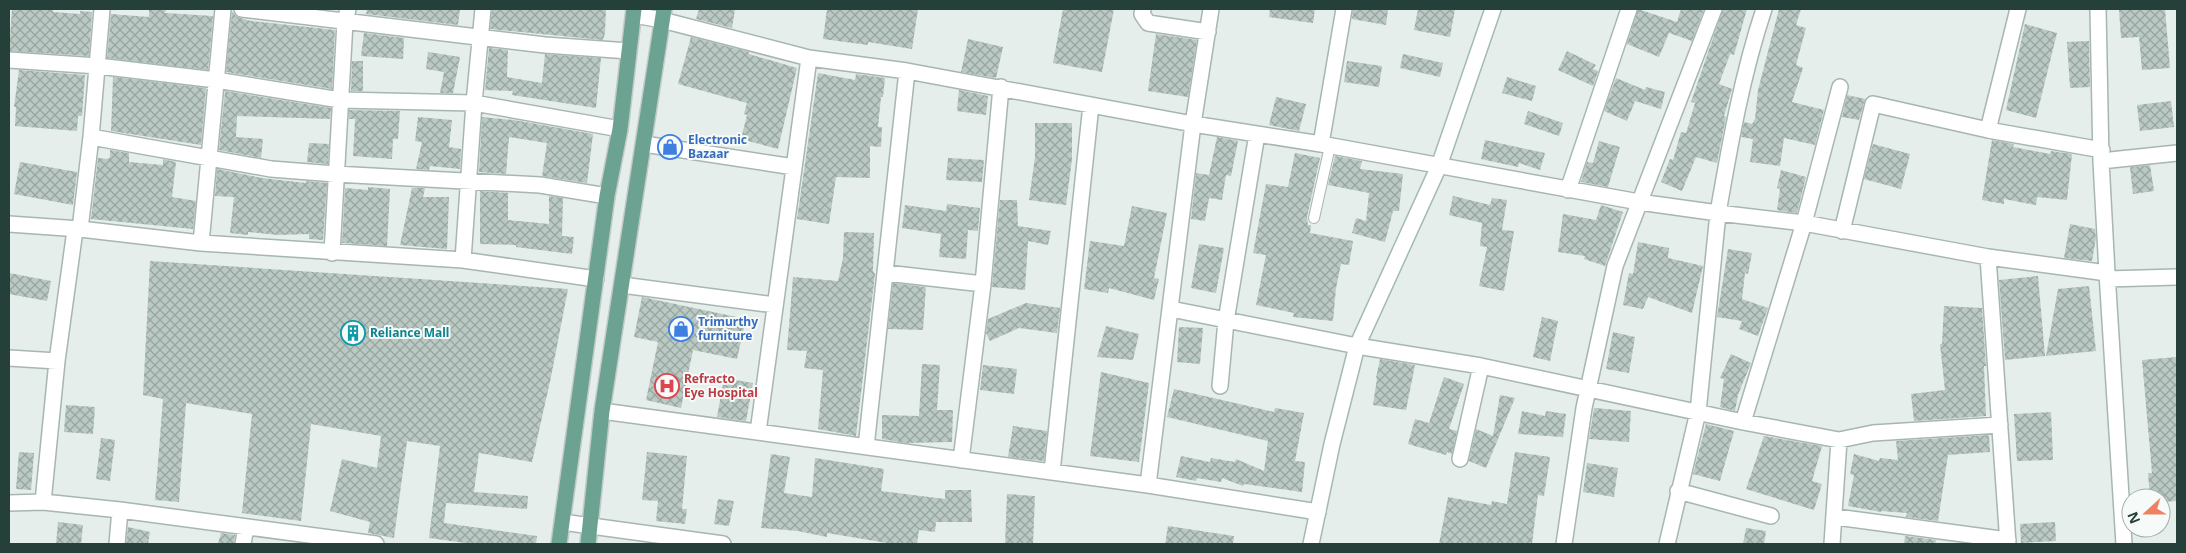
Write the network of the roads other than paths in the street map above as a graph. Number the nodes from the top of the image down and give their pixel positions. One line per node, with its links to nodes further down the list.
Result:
1 (102, 9): 22 (street)
2 (223, 9): 24 (street)
3 (242, 9): 16 (street)
4 (483, 9): 18 (street)
5 (1143, 9): 17 (street)
6 (1211, 9): 17 (street)
7 (1344, 9): 36 (street)
8 (1493, 9): 40 (street)
9 (1629, 9): 44 (street)
10 (1714, 9): 46 (street)
11 (1764, 9): 47 (street)
12 (2018, 9): 32 (street)
13 (2098, 9): 38 (street)
14 (634, 12): 15 (street); 19 (main road)
15 (663, 14): 20 (street); 35 (main road)
16 (346, 15): 18 (street); 27 (street)
17 (1208, 32): 30 (street)
18 (480, 36): 19 (street); 28 (street)
19 (629, 51): 31 (main road)
20 (809, 58): 23 (street); 41 (street)
21 (9, 60): 22 (street)
22 (98, 66): 24 (street); 34 (street)
23 (907, 71): 26 (street); 57 (street)
24 (216, 80): 27 (street); 39 (street)
25 (1840, 87): 49 (street)
26 (1000, 88): 29 (street); 61 (street)
27 (340, 100): 28 (street); 42 (street)
28 (474, 103): 31 (street); 43 (street)
29 (1091, 105): 30 (street); 81 (street)
30 (1193, 124): 33 (street); 64 (street)
31 (620, 129): 45 (main road)
32 (1988, 130): 38 (street); 52 (street)
33 (1257, 134): 36 (street); 65 (street)
34 (91, 137): 39 (street); 51 (street)
35 (644, 144): 41 (street); 62 (main road)
36 (1326, 145): 40 (street); 48 (lane)
37 (2177, 153): 38 (street)
38 (2102, 156): 58 (street)
39 (209, 158): 42 (street); 53 (street)
40 (1439, 166): 44 (street); 66 (street)
41 (794, 167): 63 (street)
42 (335, 174): 43 (street); 54 (street)
43 (469, 181): 45 (street); 56 (street)
44 (1568, 190): 46 (street)
45 (607, 196): 60 (main road)
46 (1639, 202): 47 (street); 71 (street)
47 (1718, 213): 49 (street); 73 (street)
48 (1314, 218)
49 (1804, 223): 52 (street); 74 (street)
50 (9, 224): 51 (street)
51 (78, 230): 53 (street); 68 (street)
52 (1842, 231): 55 (street)
53 (201, 243): 54 (street)
54 (332, 253): 56 (street)
55 (1988, 257): 58 (street); 75 (street)
56 (463, 260): 60 (street)
57 (886, 273): 61 (street); 78 (street)
58 (2107, 276): 59 (street); 104 (street)
59 (2177, 277)
60 (596, 279): 90 (main road)
61 (983, 284): 80 (street)
62 (622, 285): 63 (street); 72 (main road)
63 (775, 305): 76 (street)
64 (1171, 309): 65 (street); 82 (street)
65 (1226, 321): 66 (street); 70 (street)
66 (1357, 346): 69 (street); 87 (street)
67 (9, 358): 68 (street)
68 (57, 361): 85 (street)
69 (1481, 366): 71 (street); 79 (street)
70 (1220, 386)
71 (1589, 388): 73 (street); 101 (street)
72 (602, 411): 76 (street); 92 (main road)
73 (1698, 412): 74 (street); 83 (street)
74 (1743, 422): 77 (street)
75 (2000, 425): 77 (street); 93 (street)
76 (758, 432): 78 (street)
77 (1839, 440): 89 (street)
78 (866, 447): 80 (street)
79 (1460, 459)
80 (961, 460): 81 (street)
81 (1052, 472): 82 (street)
82 (1148, 485): 87 (street)
83 (1678, 490): 88 (street); 102 (street)
84 (9, 502): 85 (street)
85 (43, 502): 86 (street)
86 (120, 510): 91 (street); 94 (street)
87 (1318, 512): 100 (street)
88 (1771, 516)
89 (1836, 517): 93 (street); 103 (street)
90 (562, 522): 92 (street); 97 (main road)
91 (246, 527): 95 (street); 96 (street)
92 (591, 527): 98 (main road); 99 (street)
93 (2008, 542)
94 (117, 544)
95 (243, 544)
96 (376, 544)
97 (559, 544)
98 (588, 544)
99 (723, 544)
100 (1311, 544)
101 (1564, 544)
102 (1667, 544)
103 (1832, 544)
104 (2124, 544)

